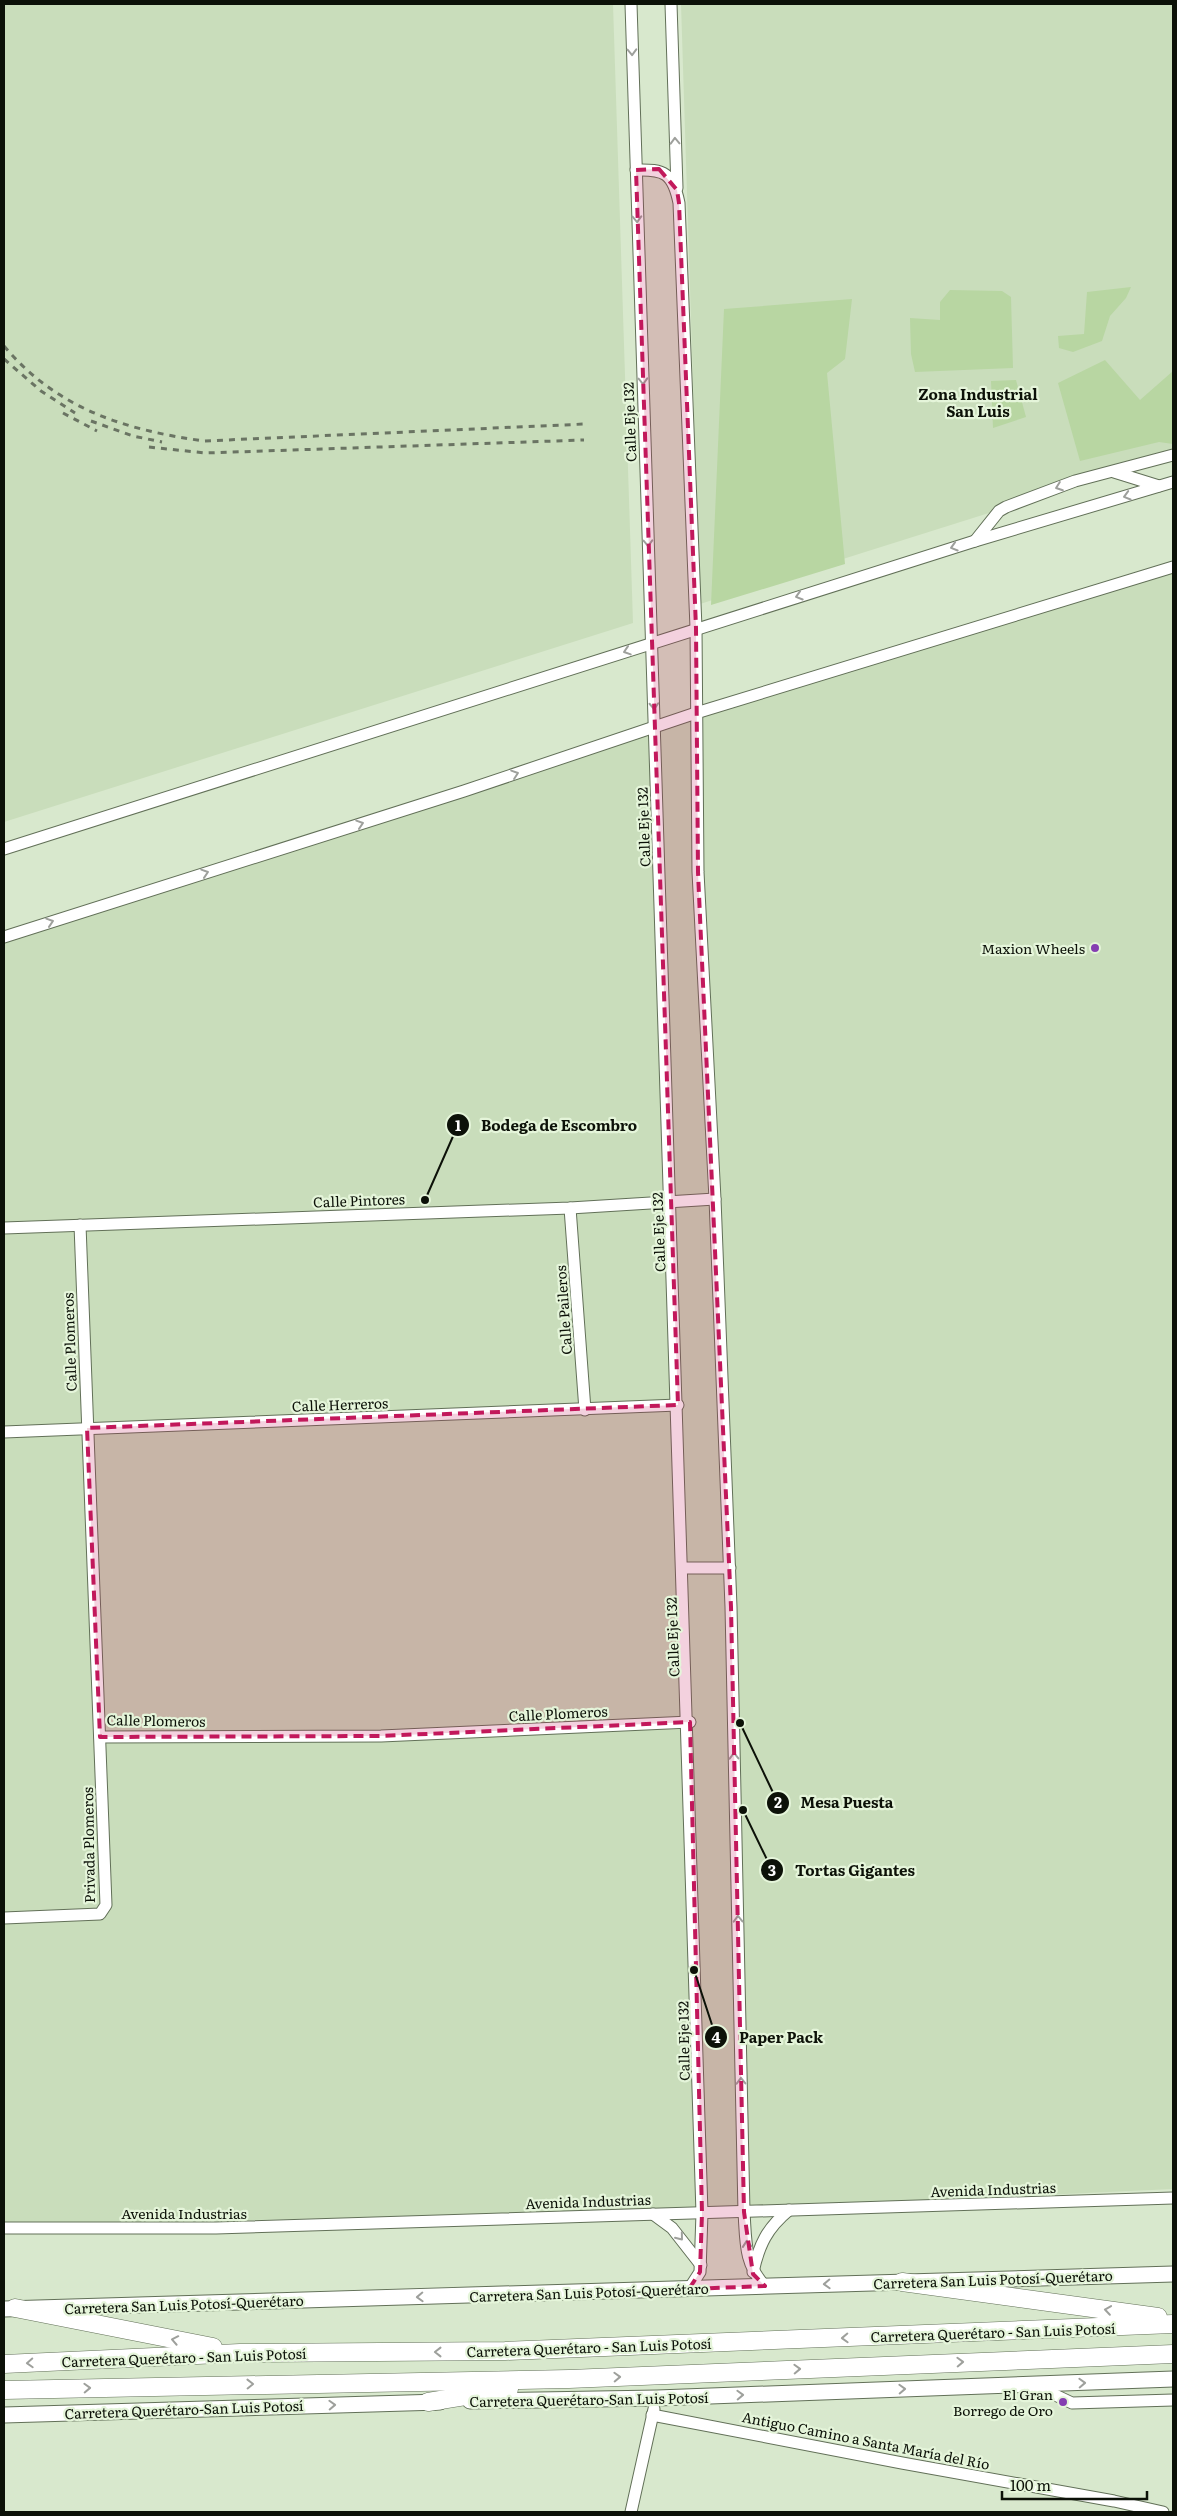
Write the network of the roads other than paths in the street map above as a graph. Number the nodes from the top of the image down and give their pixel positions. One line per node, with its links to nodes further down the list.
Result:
1 (631, 4): 3 (street, Calle Eje 132, one-way to 3)
2 (671, 4): 4 (street, one-way to 2)
3 (636, 170): 4 (street); 12 (street, Calle Eje 132, one-way to 12)
4 (677, 190): 11 (street)
5 (1173, 455): 6 (street)
6 (1114, 472): 8 (street); 9 (street, one-way to 9)
7 (1173, 482): 8 (street)
8 (1159, 486): 9 (street, one-way to 9)
9 (975, 541): 11 (street, one-way to 11)
10 (1173, 567): 13 (street)
11 (696, 628): 12 (street); 13 (street)
12 (651, 643): 14 (street, Calle Eje 132, one-way to 14); 15 (street, one-way to 15)
13 (696, 713): 14 (street); 17 (street)
14 (655, 727): 16 (street, one-way to 14); 18 (street, Calle Eje 132)
15 (4, 849)
16 (4, 937)
17 (715, 1199): 18 (street, Calle Pintores); 27 (street)
18 (672, 1202): 19 (street, Calle Pintores); 22 (street, Calle Eje 132)
19 (570, 1208): 20 (street, Calle Pintores); 23 (street, Calle Paileros)
20 (80, 1225): 21 (street, Calle Pintores); 24 (street, Calle Plomeros)
21 (4, 1228)
22 (678, 1405): 23 (street, Calle Herreros); 26 (street, Calle Eje 132)
23 (585, 1410): 24 (street, Calle Herreros)
24 (87, 1428): 25 (street, Calle Herreros); 29 (street, Calle Plomeros)
25 (4, 1432)
26 (684, 1568): 27 (street); 28 (street, Calle Eje 132)
27 (730, 1568): 33 (street, one-way to 27)
28 (690, 1722): 29 (street, Calle Plomeros); 34 (street, Calle Eje 132)
29 (100, 1737): 30 (street, Privada Plomeros)
30 (4, 1918)
31 (1173, 2198): 32 (street, Avenida Industrias)
32 (789, 2210): 33 (street, Avenida Industrias); 38 (street)
33 (744, 2212): 34 (street, Avenida Industrias); 38 (street, one-way to 33)
34 (702, 2213): 35 (street, Avenida Industrias); 37 (street, Calle Eje 132)
35 (653, 2214): 36 (street, Avenida Industrias); 37 (street, one-way to 37)
36 (4, 2228)
37 (701, 2265): 42 (street, Calle Eje 132)
38 (753, 2274): 41 (street)
39 (1173, 2274): 40 (main road, Carretera San Luis Potosí-Querétaro)
40 (902, 2282): 41 (main road, Carretera San Luis Potosí-Querétaro, one-way to 41); 44 (highway, one-way to 40)
41 (765, 2286): 42 (main road, Carretera San Luis Potosí-Querétaro)
42 (688, 2289): 43 (main road, Carretera San Luis Potosí-Querétaro, one-way to 43)
43 (10, 2308): 46 (highway, one-way to 43)
44 (1173, 2319)
45 (1173, 2324): 46 (highway, Carretera Querétaro - San Luis Potosí, one-way to 46)
46 (240, 2353): 50 (highway, Carretera Querétaro - San Luis Potosí, one-way to 50)
47 (1173, 2354): 48 (highway, Carretera Querétaro - San Luis Potosí)
48 (1109, 2356): 49 (highway); 51 (highway, Carretera Querétaro - San Luis Potosí, one-way to 48)
49 (1173, 2362)
50 (4, 2364)
51 (569, 2379): 54 (highway, Carretera Querétaro - San Luis Potosí, one-way to 51); 57 (highway)
52 (1173, 2379): 53 (main road, Carretera Querétaro-San Luis Potosí, one-way to 52)
53 (1032, 2384): 55 (main road, Carretera Querétaro-San Luis Potosí, one-way to 53); 56 (street)
54 (4, 2390)
55 (656, 2398): 57 (main road, Carretera Querétaro-San Luis Potosí); 59 (street)
56 (1173, 2400)
57 (428, 2402): 58 (main road, Carretera Querétaro-San Luis Potosí, one-way to 57)
58 (4, 2415)
59 (652, 2415): 60 (street); 61 (street, Antiguo Camino a Santa María del Río)
60 (631, 2512)
61 (1163, 2512)

